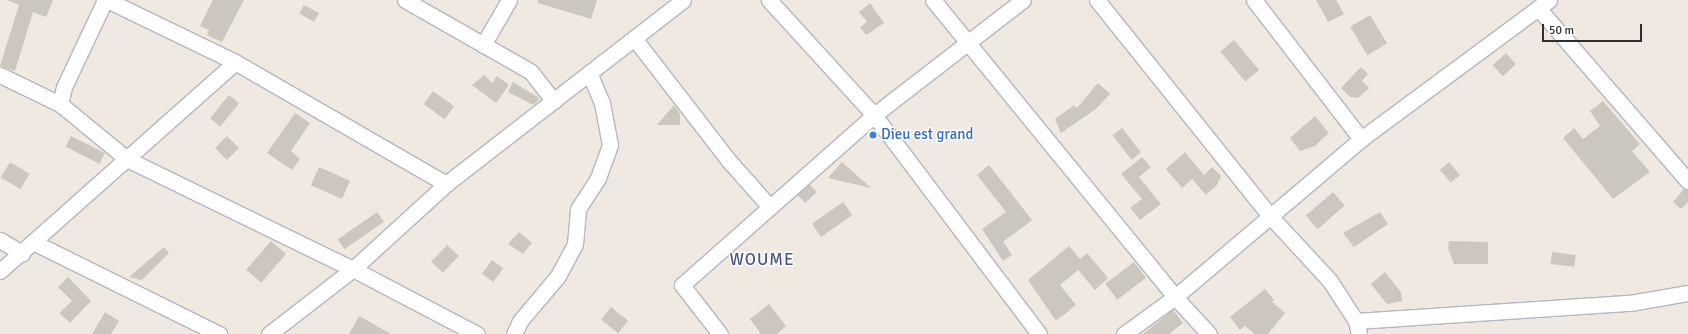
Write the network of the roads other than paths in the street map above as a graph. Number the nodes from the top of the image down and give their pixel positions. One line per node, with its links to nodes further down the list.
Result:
1 (106, 0): 14 (street); 18 (street)
2 (405, 0): 13 (street)
3 (509, 0): 13 (street)
4 (683, 0): 11 (street)
5 (769, 0): 19 (street)
6 (933, 0): 12 (street)
7 (1023, 0): 12 (street)
8 (1097, 0): 25 (street)
9 (1254, 0): 20 (street)
10 (1544, 4): 20 (street); 22 (street)
11 (634, 38): 15 (street); 24 (street)
12 (968, 42): 19 (street); 32 (street)
13 (483, 45): 17 (street)
14 (234, 62): 21 (street); 23 (street)
15 (589, 73): 17 (street); 37 (street)
16 (0, 75): 18 (street)
17 (554, 101): 23 (street)
18 (60, 104): 21 (street)
19 (874, 115): 24 (street); 39 (street)
20 (1361, 139): 25 (street)
21 (127, 159): 27 (street); 29 (street)
22 (1688, 180)
23 (446, 184): 29 (street)
24 (770, 207): 38 (street)
25 (1271, 217): 32 (street); 33 (street)
26 (0, 240): 28 (street)
27 (33, 242): 28 (street); 34 (street)
28 (22, 253): 30 (street)
29 (353, 268): 35 (street); 36 (street)
30 (0, 271)
31 (1688, 293): 33 (street)
32 (1175, 297): 40 (street); 41 (street)
33 (1358, 328)
34 (219, 334)
35 (269, 334)
36 (477, 334)
37 (514, 334)
38 (720, 334)
39 (1039, 334)
40 (1124, 334)
41 (1209, 334)

